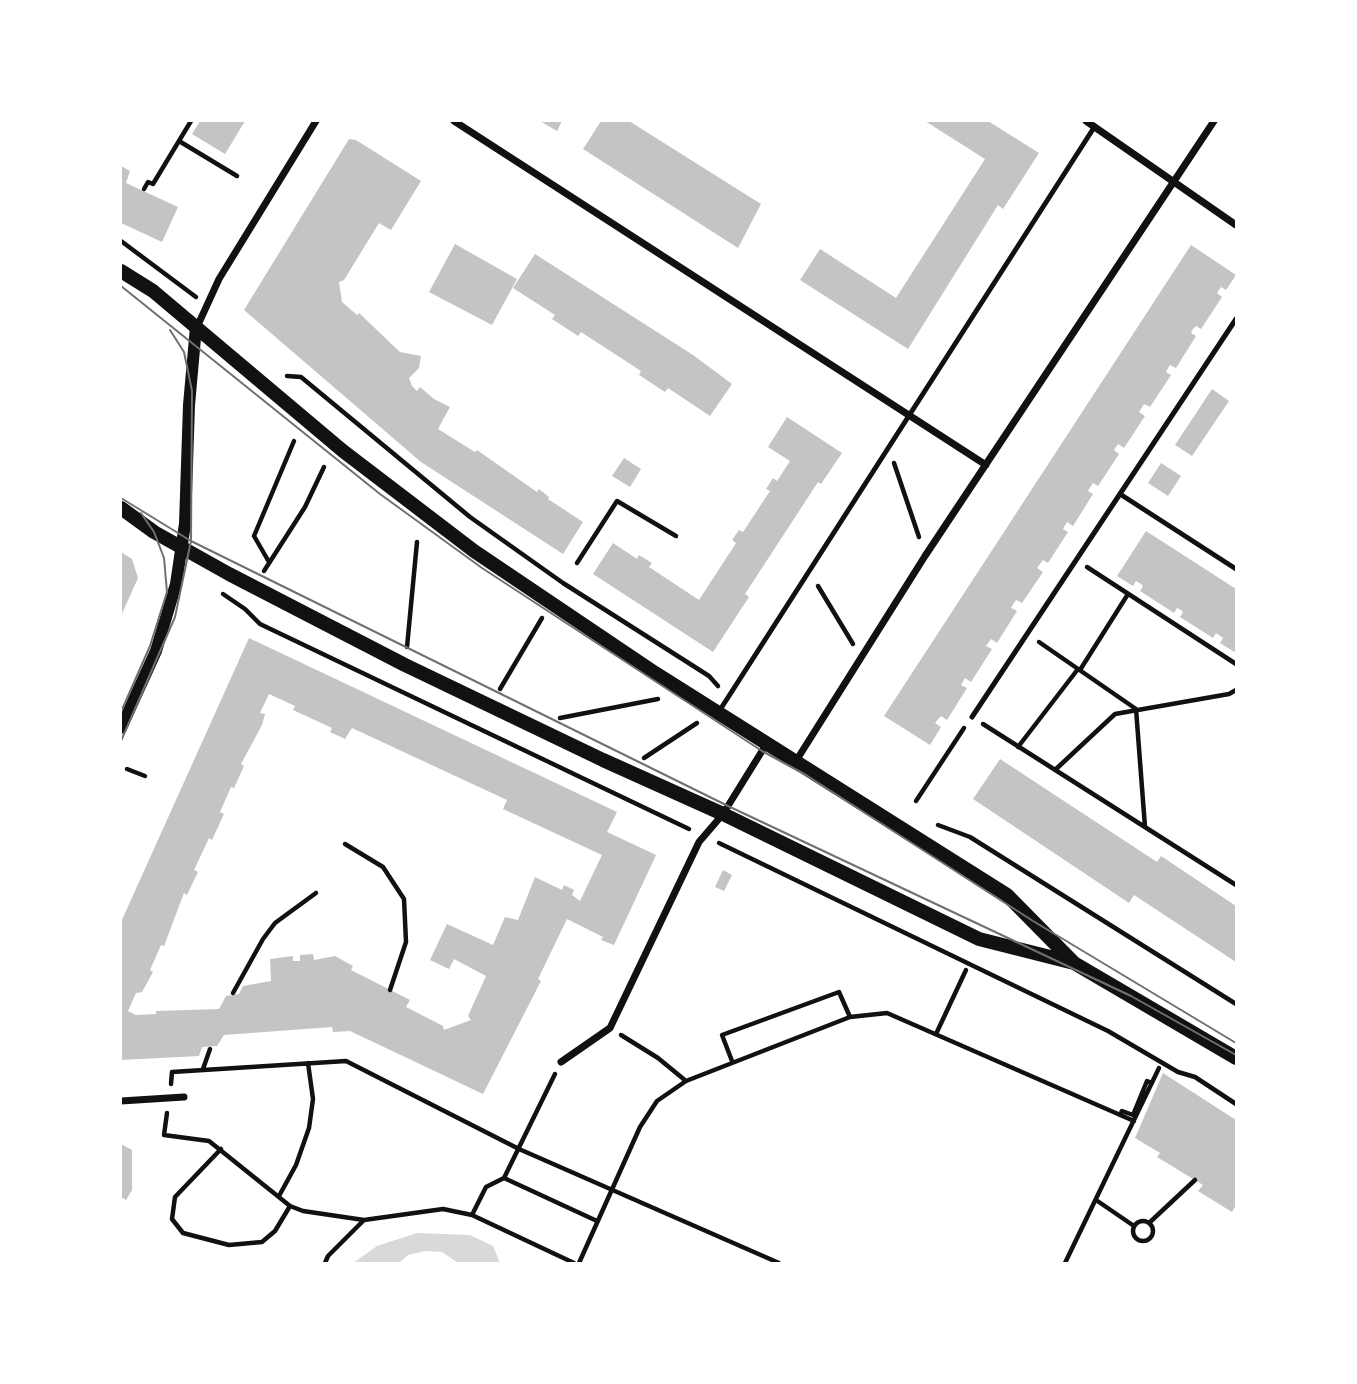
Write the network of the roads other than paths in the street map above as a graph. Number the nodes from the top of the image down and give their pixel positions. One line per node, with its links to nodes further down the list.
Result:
1 (316, 121): 10 (street)
2 (454, 121): 11 (street)
3 (1086, 121): 5 (street)
4 (1214, 121): 6 (street)
5 (1095, 127): 6 (street); 11 (lane)
6 (1176, 180): 7 (street); 12 (street)
7 (1236, 225)
8 (121, 271): 10 (main road)
9 (1236, 319): 13 (lane)
10 (196, 327): 15 (street); 17 (main road)
11 (908, 414): 12 (street); 17 (lane)
12 (986, 465): 21 (street)
13 (1120, 494): 16 (lane); 18 (lane)
14 (121, 508): 15 (main road)
15 (183, 549): 19 (street); 22 (main road)
16 (1236, 569)
17 (718, 713): 20 (main road)
18 (972, 717)
19 (121, 727)
20 (767, 743): 21 (main road); 22 (street)
21 (796, 761): 23 (main road)
22 (723, 814): 23 (main road); 25 (street)
23 (1074, 963): 24 (main road)
24 (1236, 1058)
25 (561, 1062)
26 (184, 1097): 27 (street)
27 (121, 1101)

